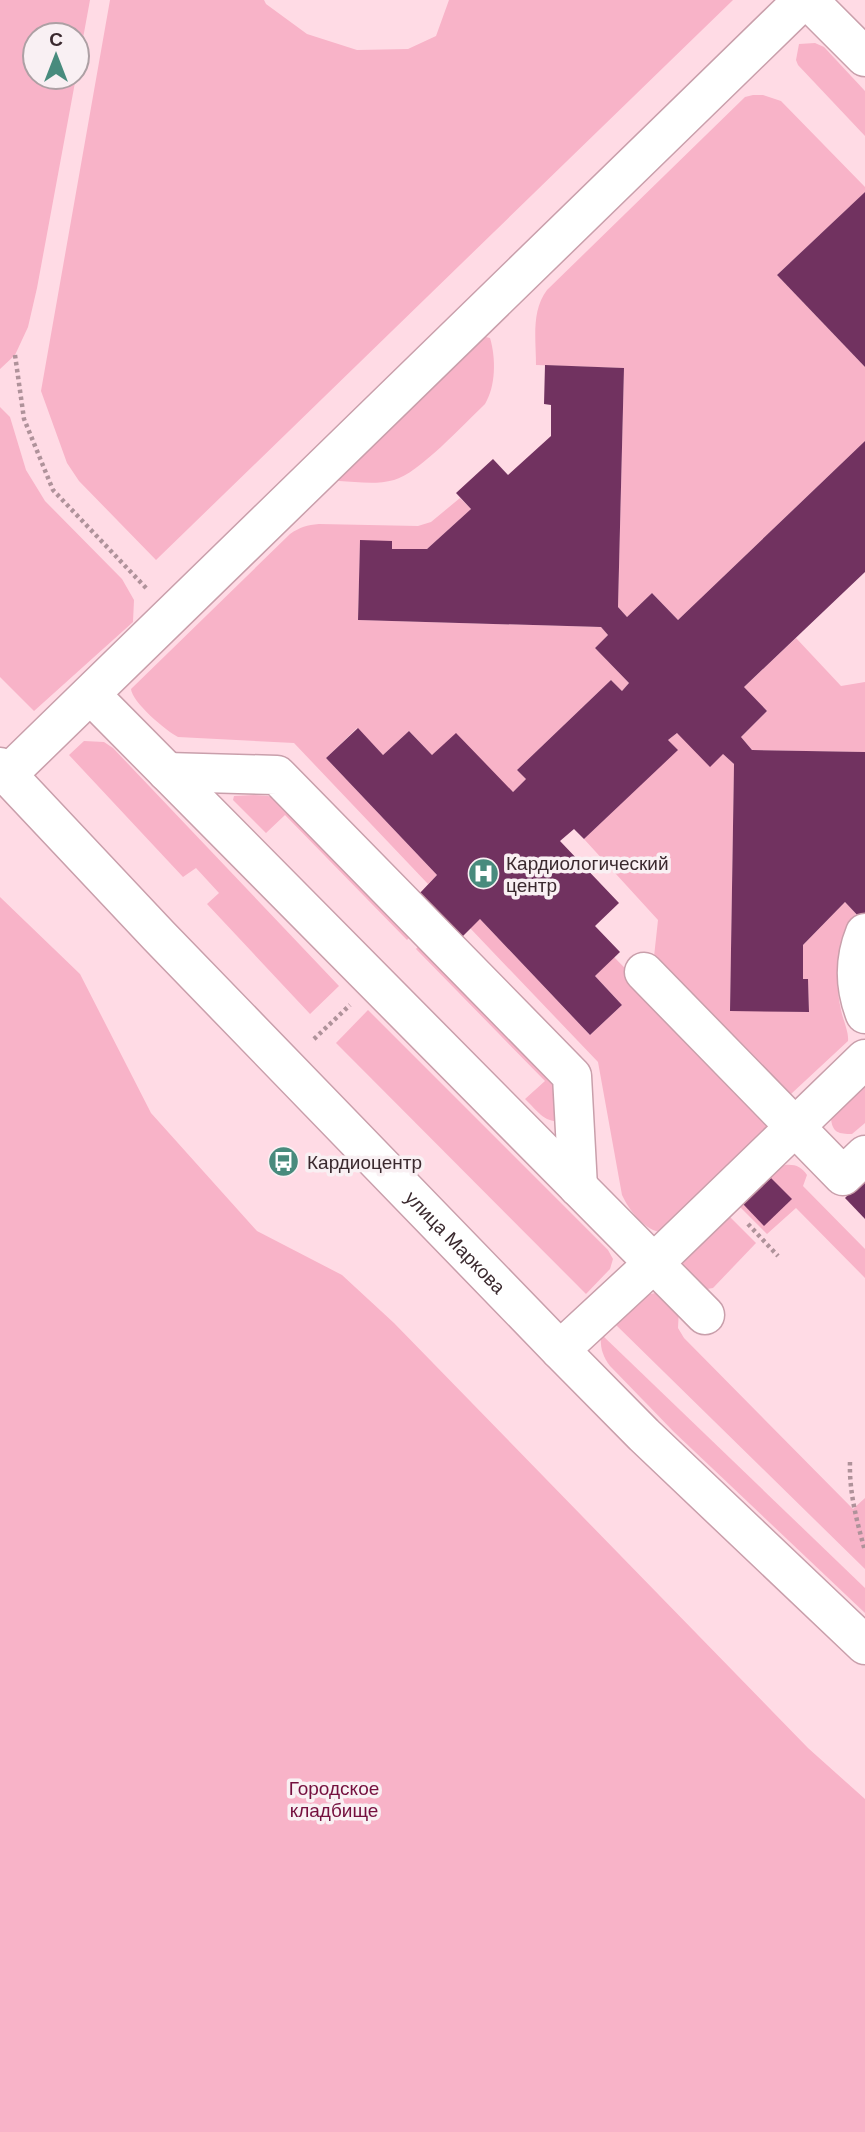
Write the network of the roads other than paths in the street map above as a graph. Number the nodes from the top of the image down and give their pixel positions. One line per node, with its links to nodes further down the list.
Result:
1 (806, 0): 2 (street); 3 (street)
2 (865, 57)
3 (91, 695): 4 (street); 5 (street)
4 (4, 771): 15 (street, улица Маркова)
5 (167, 772): 12 (street); 12 (street)
6 (865, 933): 8 (street)
7 (643, 972): 10 (street)
8 (865, 1014)
9 (865, 1059): 10 (street)
10 (795, 1126): 11 (street); 13 (street)
11 (865, 1155)
12 (578, 1187): 13 (street)
13 (654, 1263): 14 (street); 15 (street)
14 (705, 1315)
15 (560, 1350): 16 (street, улица Маркова)
16 (865, 1645)

